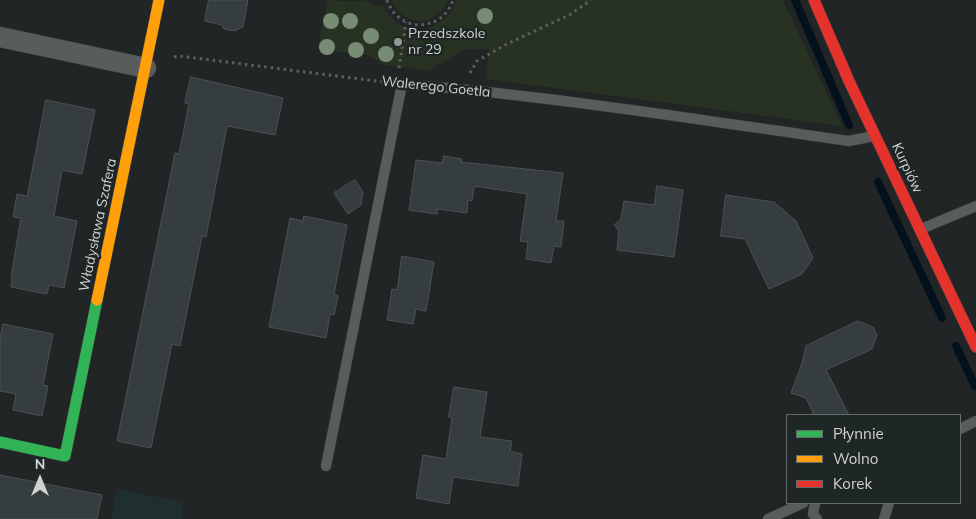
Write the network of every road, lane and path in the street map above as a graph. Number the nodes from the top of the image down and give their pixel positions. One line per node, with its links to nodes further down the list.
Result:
1 (159, 0): 8 (street, Władysława Szafera)
2 (387, 0): 6 (path)
3 (453, 0): 6 (path)
4 (591, 0): 10 (path)
5 (814, 0): 11 (street, Kurpiów)
6 (406, 22): 9 (path)
7 (0, 37): 8 (street)
8 (146, 68): 9 (path, Walerego Goetla); 17 (street, Władysława Szafera)
9 (399, 84): 10 (lane, Walerego Goetla); 18 (lane)
10 (462, 89): 11 (lane, Walerego Goetla)
11 (875, 136): 13 (street, Kurpiów)
12 (976, 206): 13 (lane)
13 (920, 230): 14 (street, Kurpiów)
14 (976, 347)
15 (976, 421): 16 (lane)
16 (961, 428)
17 (0, 442)
18 (326, 466)
19 (801, 504): 22 (lane)
20 (815, 504): 23 (lane)
21 (889, 504): 24 (lane)
22 (768, 519)
23 (817, 519)
24 (884, 519)

